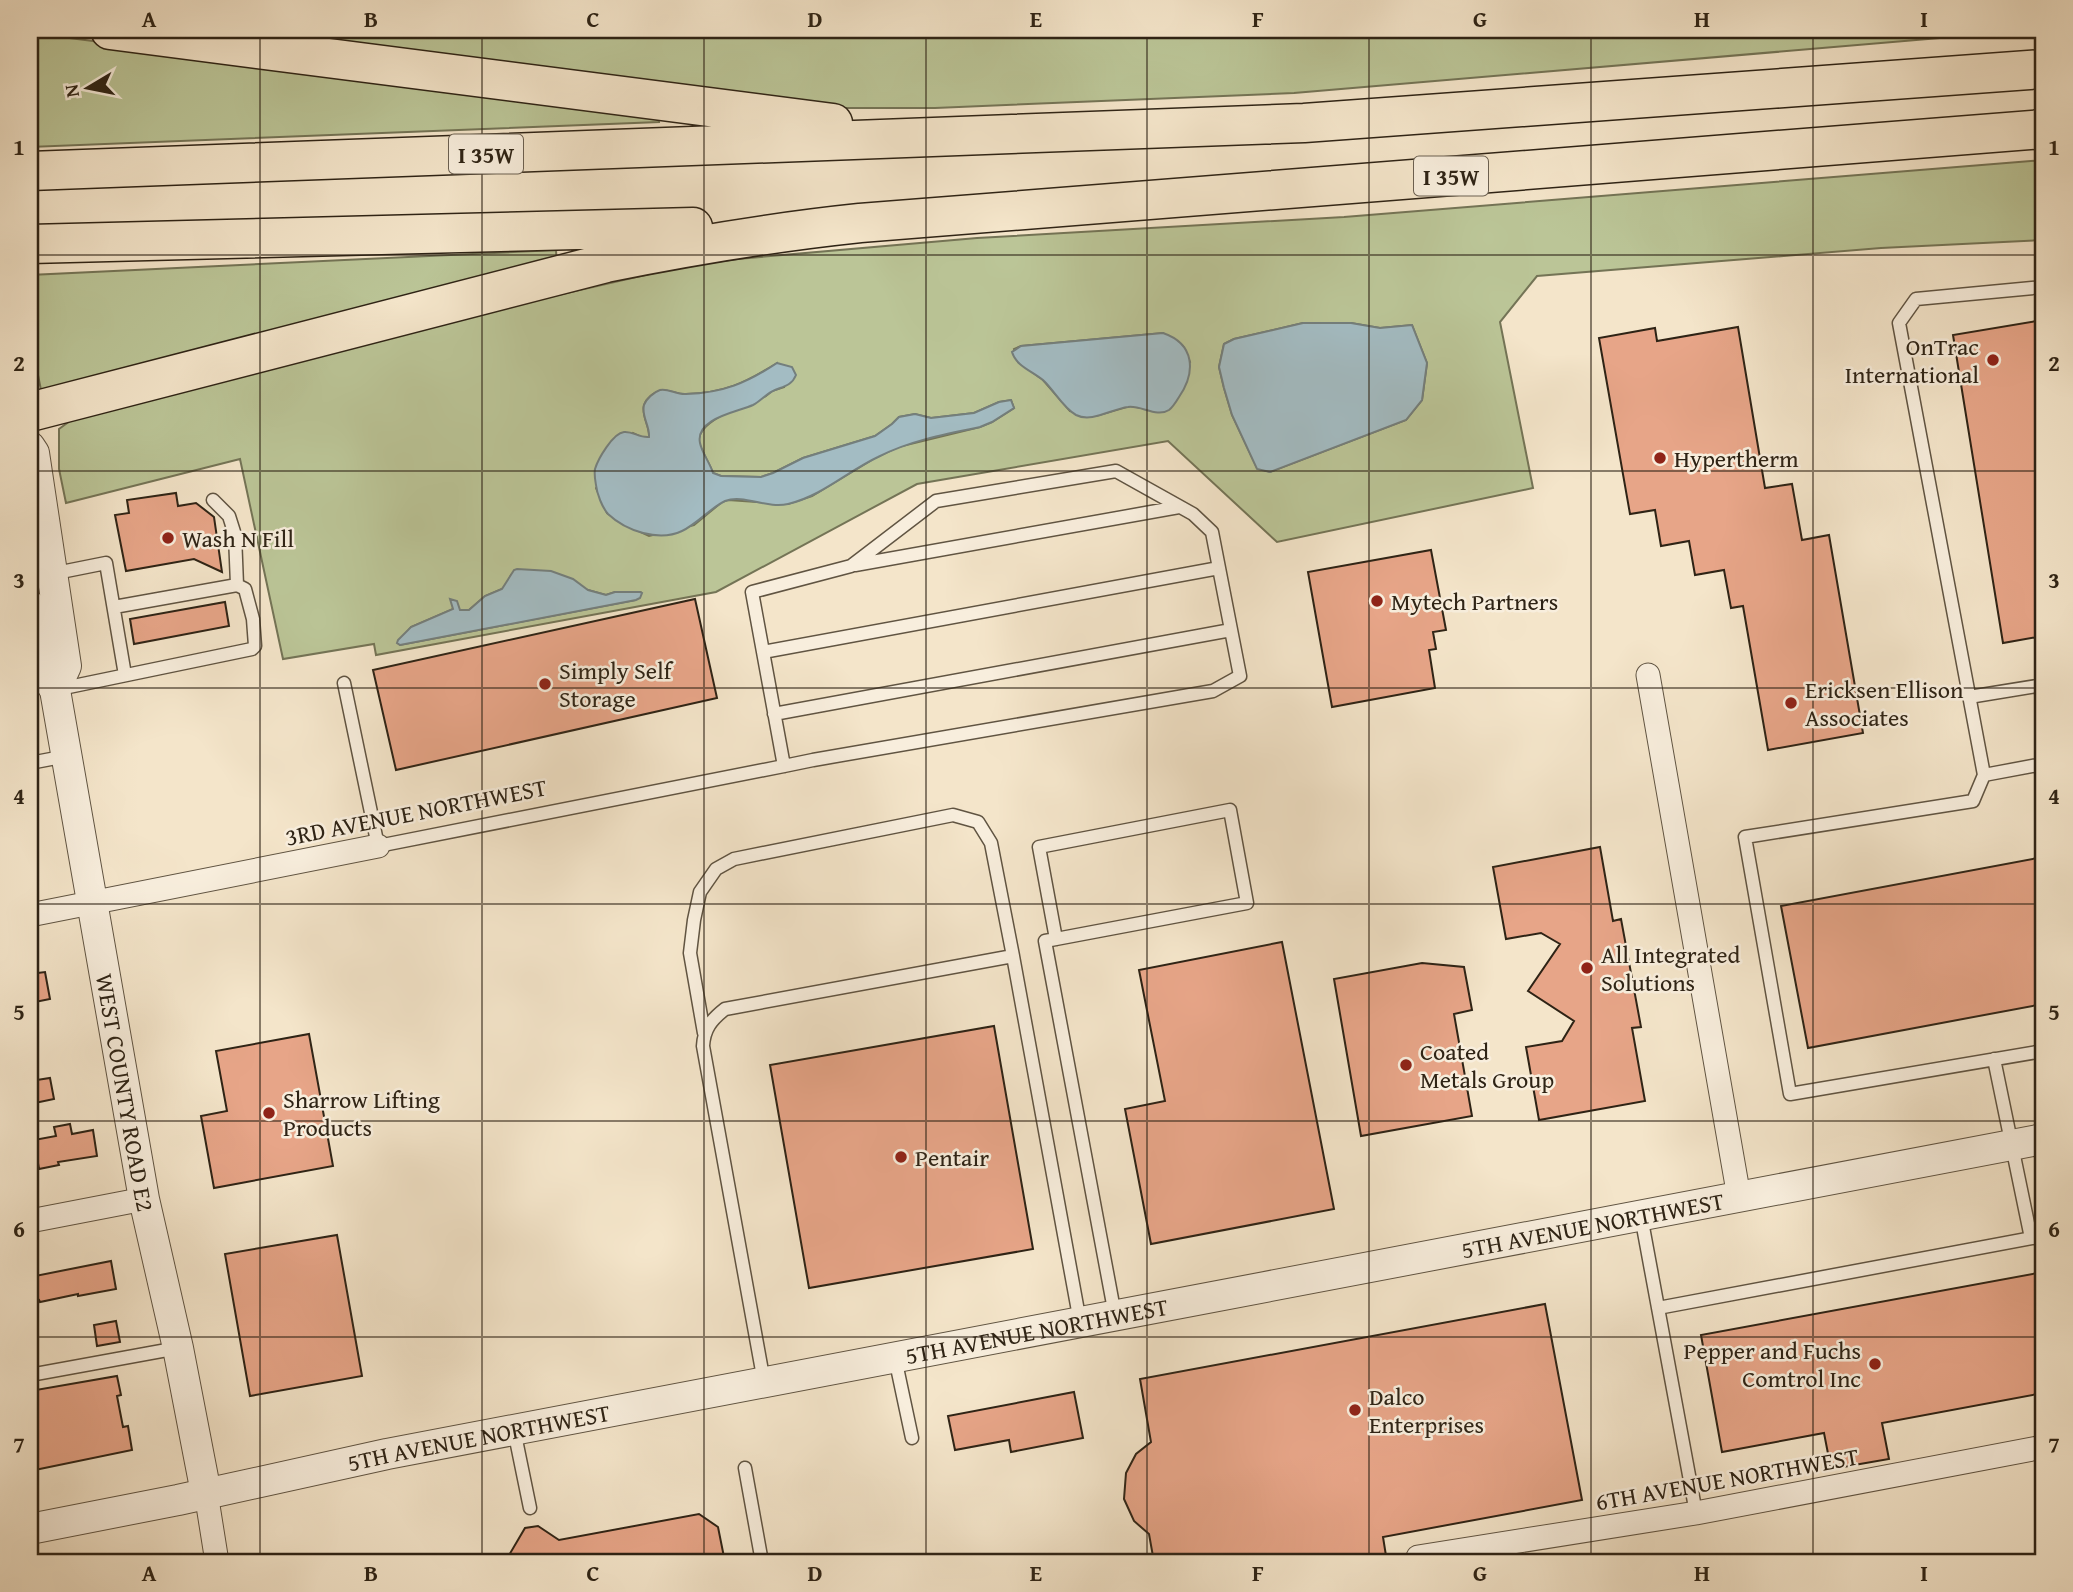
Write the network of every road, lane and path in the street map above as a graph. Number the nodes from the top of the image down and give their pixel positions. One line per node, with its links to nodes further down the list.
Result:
1 (110, 30): 4 (highway)
2 (2043, 69): 4 (highway, I 35W)
3 (2043, 129): 6 (highway, I 35W)
4 (943, 137): 5 (highway, I 35W)
5 (30, 171)
6 (860, 223): 7 (highway, I 35W); 9 (highway)
7 (30, 244)
8 (2043, 287): 26 (lane)
9 (30, 412)
10 (30, 447): 15 (street, WEST COUNTY ROAD E2)
11 (213, 500): 16 (lane)
12 (1179, 507): 13 (lane); 13 (lane); 14 (lane)
13 (851, 566): 20 (lane)
14 (1219, 568): 19 (lane); 20 (lane)
15 (51, 574): 17 (lane); 25 (street, WEST COUNTY ROAD E2)
16 (237, 585): 17 (lane); 22 (lane)
17 (114, 607): 22 (lane)
18 (30, 613): 25 (street, WEST COUNTY ROAD E2)
19 (1231, 629): 27 (lane); 31 (lane, 3RD AVENUE NORTHWEST)
20 (763, 652): 27 (lane)
21 (1648, 675): 43 (street)
22 (125, 676): 25 (lane)
23 (344, 683): 33 (lane)
24 (2043, 685): 26 (lane)
25 (55, 690): 28 (street, WEST COUNTY ROAD E2)
26 (1969, 697): 32 (lane)
27 (775, 714): 31 (lane)
28 (67, 756): 29 (lane); 34 (street, WEST COUNTY ROAD E2)
29 (30, 764)
30 (2043, 764): 32 (lane)
31 (784, 766): 33 (lane, 3RD AVENUE NORTHWEST)
32 (1984, 775): 40 (lane)
33 (378, 846): 34 (street, 3RD AVENUE NORTHWEST)
34 (93, 903): 35 (street, 3RD AVENUE NORTHWEST); 44 (street, WEST COUNTY ROAD E2)
35 (30, 915)
36 (1056, 939): 36 (lane); 49 (lane)
37 (1013, 956): 38 (lane); 38 (lane); 50 (lane)
38 (704, 1034): 54 (lane)
39 (2043, 1051): 40 (lane)
40 (1994, 1059): 42 (lane)
41 (2043, 1139): 42 (street, 5TH AVENUE NORTHWEST)
42 (2013, 1145): 43 (street, 5TH AVENUE NORTHWEST); 47 (lane)
43 (1739, 1197): 45 (street, 5TH AVENUE NORTHWEST)
44 (144, 1199): 46 (street); 51 (street, WEST COUNTY ROAD E2)
45 (1641, 1216): 48 (lane); 49 (street, 5TH AVENUE NORTHWEST)
46 (30, 1221)
47 (2037, 1237): 48 (lane)
48 (1658, 1308): 61 (lane)
49 (1115, 1315): 50 (street, 5TH AVENUE NORTHWEST)
50 (1080, 1322): 52 (street, 5TH AVENUE NORTHWEST)
51 (178, 1348): 53 (lane); 59 (street, WEST COUNTY ROAD E2)
52 (895, 1357): 54 (street, 5TH AVENUE NORTHWEST); 56 (lane)
53 (30, 1376)
54 (764, 1382): 55 (street, 5TH AVENUE NORTHWEST)
55 (514, 1430): 59 (street, 5TH AVENUE NORTHWEST); 60 (lane)
56 (912, 1438)
57 (2043, 1447): 61 (street, 6TH AVENUE NORTHWEST)
58 (745, 1468): 65 (lane)
59 (206, 1493): 62 (street, 5TH AVENUE NORTHWEST); 64 (street)
60 (530, 1508)
61 (1696, 1513): 63 (street, 6TH AVENUE NORTHWEST)
62 (30, 1529)
63 (1418, 1558)
64 (217, 1562)
65 (762, 1562)

